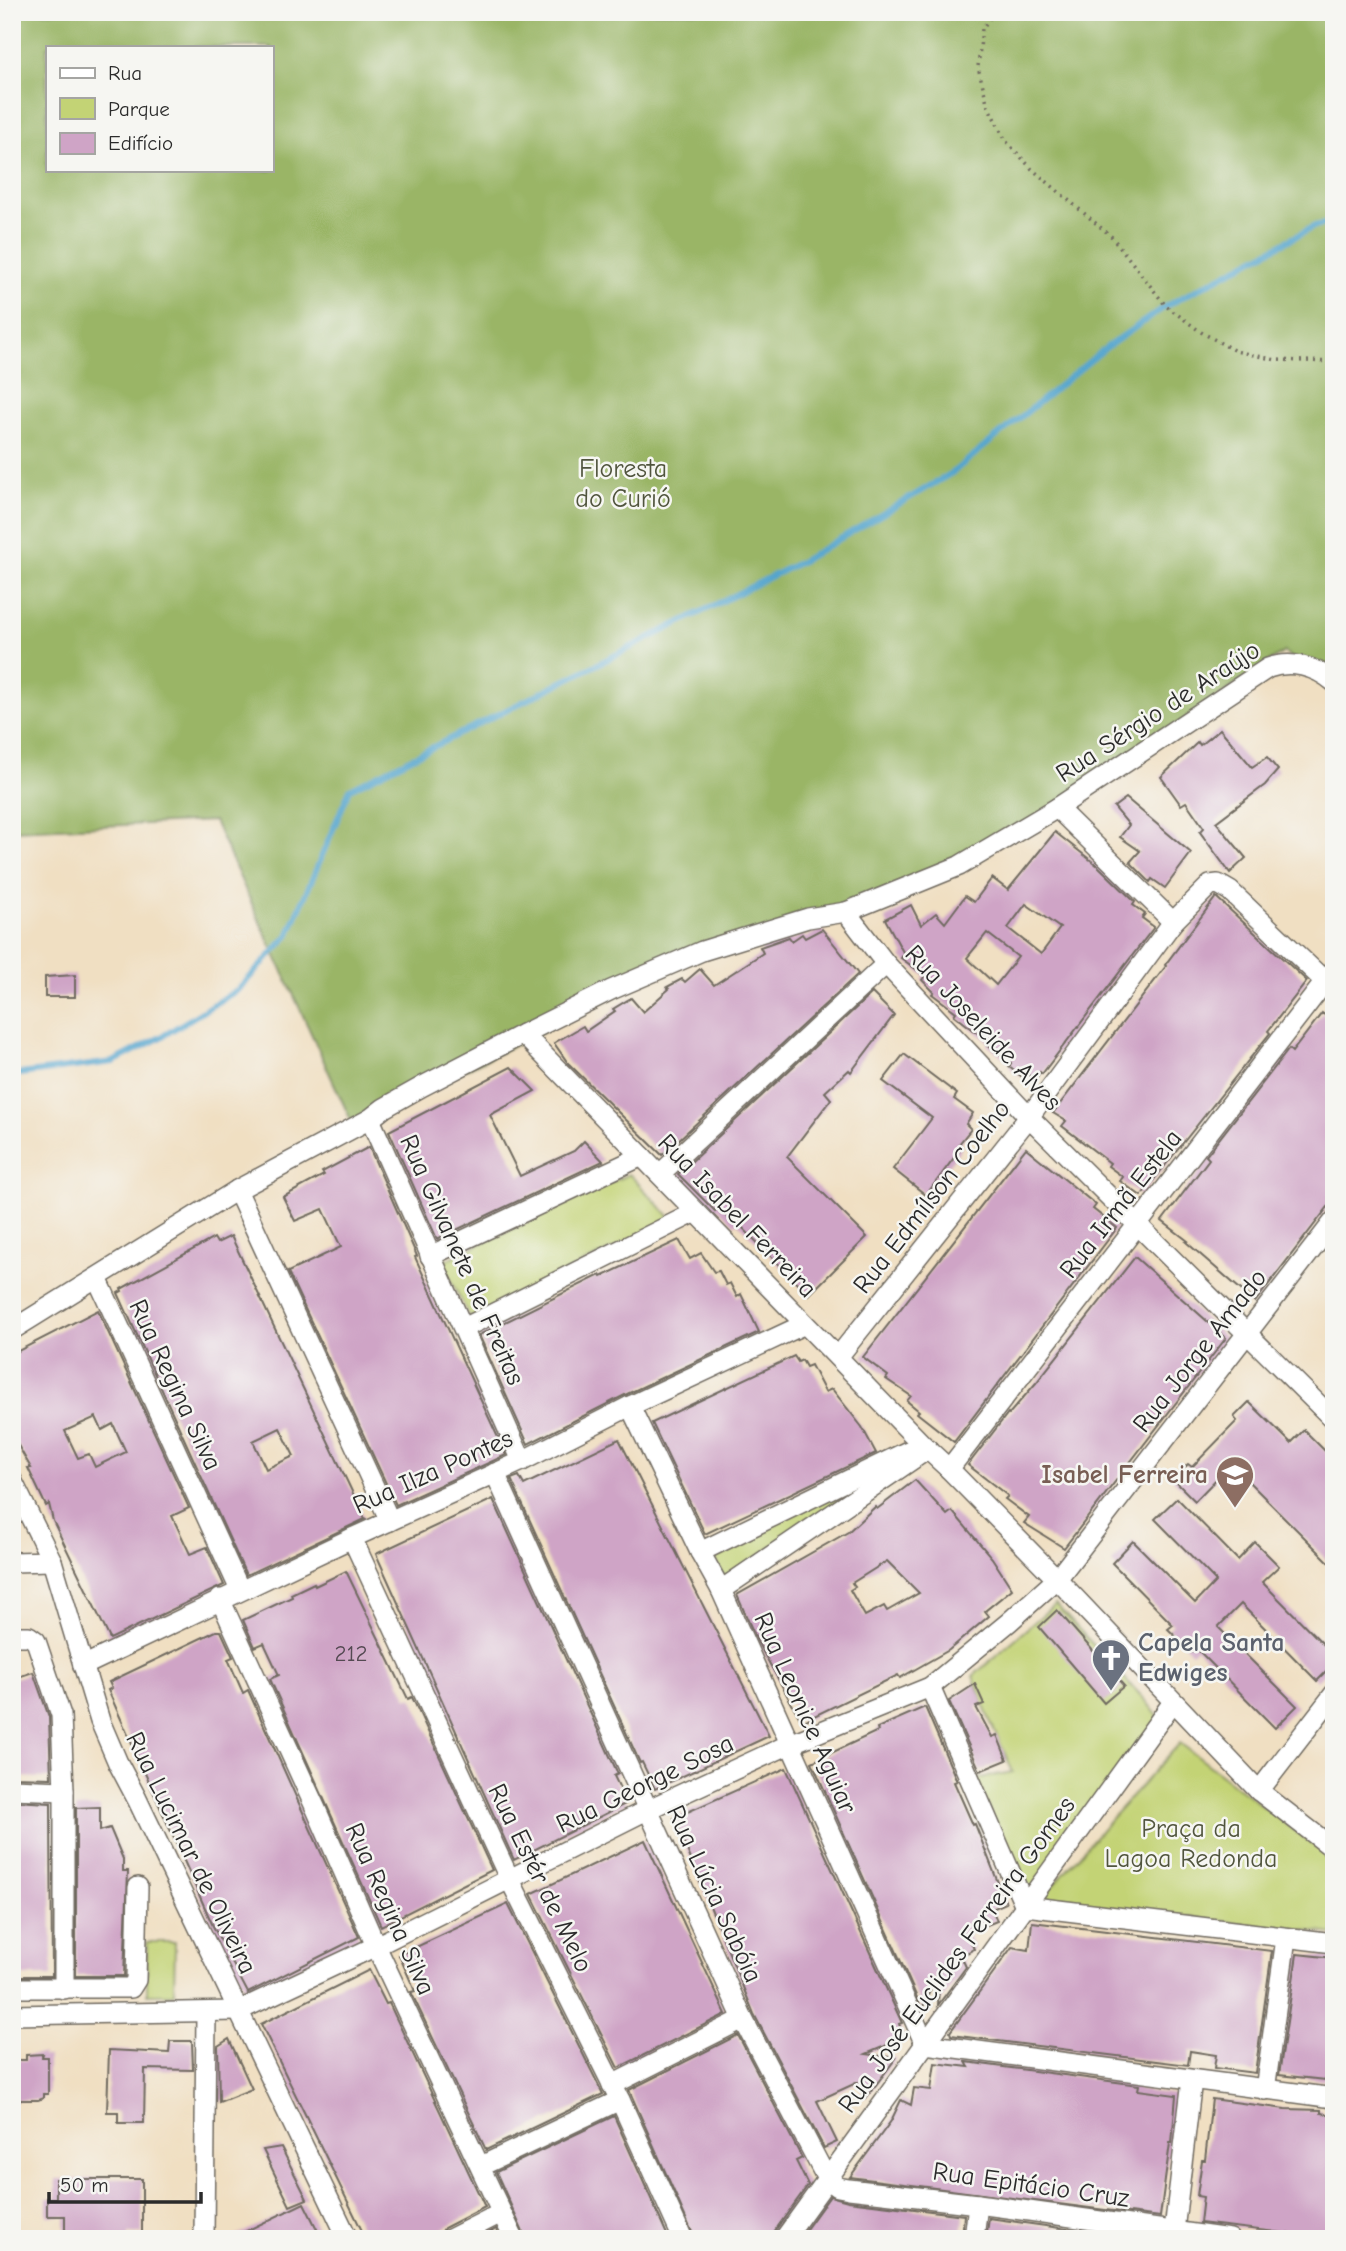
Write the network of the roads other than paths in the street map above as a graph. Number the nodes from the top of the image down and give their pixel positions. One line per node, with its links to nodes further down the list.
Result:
1 (1331, 679): 2 (street, Rua Sérgio de Araújo)
2 (1057, 808): 3 (street, Rua Sérgio de Araújo); 4 (street)
3 (846, 912): 5 (street, Rua Joseleide Alves); 7 (street)
4 (1173, 922): 6 (street, Rua Edmílson Coelho); 8 (street, Rua Edmílson Coelho)
5 (886, 964): 8 (street, Rua Joseleide Alves); 11 (street)
6 (1331, 980): 15 (street, Rua Irmã Estela)
7 (523, 1034): 9 (street); 10 (street, Rua Isabel Ferreira)
8 (1029, 1117): 15 (street, Rua Joseleide Alves); 22 (street, Rua Edmílson Coelho)
9 (370, 1119): 12 (street); 16 (street, Rua Gilvanete de Freitas)
10 (642, 1156): 11 (street, Rua Isabel Ferreira); 16 (street)
11 (660, 1174): 13 (street, Rua Isabel Ferreira)
12 (237, 1190): 17 (street); 30 (street)
13 (696, 1212): 18 (street, Rua Isabel Ferreira); 19 (street)
14 (1334, 1222): 21 (street, Rua Jorge Amado)
15 (1139, 1224): 21 (street, Rua Joseleide Alves); 27 (street, Rua Irmã Estela)
16 (430, 1256): 19 (street, Rua Gilvanete de Freitas)
17 (97, 1278): 20 (street); 36 (street, Rua Regina Silva)
18 (805, 1324): 22 (street, Rua Isabel Ferreira); 23 (street, Rua Ilza Pontes)
19 (464, 1328): 26 (street, Rua Gilvanete de Freitas)
20 (12, 1330)
21 (1245, 1334): 24 (street, Rua Joseleide Alves); 35 (street, Rua Jorge Amado)
22 (838, 1357): 25 (street, Rua Isabel Ferreira)
23 (630, 1406): 26 (street, Rua Ilza Pontes); 32 (street, Rua Leonice Aguiar)
24 (1334, 1420)
25 (925, 1447): 27 (street, Rua Isabel Ferreira); 32 (street); 37 (street)
26 (522, 1461): 28 (street, Rua Ilza Pontes)
27 (949, 1469): 35 (street, Rua Isabel Ferreira)
28 (495, 1473): 30 (street, Rua Ilza Pontes); 48 (street, Rua Lúcia Sabóia)
29 (12, 1479): 33 (street, Rua Lucimar de Oliveira)
30 (390, 1521): 31 (street, Rua Ilza Pontes)
31 (352, 1538): 36 (street, Rua Ilza Pontes); 50 (street, Rua Estér de Melo)
32 (700, 1552): 37 (street, Rua Leonice Aguiar)
33 (52, 1560): 34 (street); 40 (street, Rua Lucimar de Oliveira)
34 (12, 1562)
35 (1057, 1579): 41 (street, Rua George Sosa); 43 (street, Rua Isabel Ferreira)
36 (240, 1590): 38 (street, Rua Ilza Pontes)
37 (721, 1590): 44 (street, Rua Leonice Aguiar)
38 (220, 1600): 40 (street, Rua Ilza Pontes); 55 (street, Rua Regina Silva)
39 (12, 1636): 46 (street)
40 (83, 1666): 58 (street, Rua Lucimar de Oliveira)
41 (930, 1687): 44 (street, Rua George Sosa); 52 (street)
42 (1334, 1694): 47 (street)
43 (1173, 1702): 47 (street, Rua Isabel Ferreira); 52 (street, Rua José Euclides Ferreira Gomes)
44 (790, 1744): 48 (street, Rua George Sosa); 62 (street, Rua Leonice Aguiar)
45 (12, 1789): 46 (street)
46 (64, 1791): 57 (street)
47 (1259, 1791): 49 (street, Rua Isabel Ferreira)
48 (647, 1810): 50 (street, Rua George Sosa); 61 (street, Rua Lúcia Sabóia)
49 (1334, 1849)
50 (510, 1880): 55 (street, Rua George Sosa); 65 (street, Rua Estér de Melo)
51 (138, 1887): 57 (street)
52 (1025, 1906): 53 (street); 62 (street, Rua José Euclides Ferreira Gomes)
53 (1286, 1938): 54 (street); 64 (street)
54 (1334, 1943)
55 (376, 1946): 58 (street, Rua George Sosa); 67 (street, Rua Regina Silva)
56 (12, 1988): 57 (street)
57 (64, 1989)
58 (238, 2011): 59 (street); 73 (street, Rua Lucimar de Oliveira)
59 (206, 2013): 60 (street); 72 (street)
60 (12, 2015)
61 (743, 2019): 65 (street); 68 (street, Rua Lúcia Sabóia)
62 (925, 2044): 63 (street); 68 (street, Rua José Euclides Ferreira Gomes)
63 (1192, 2080): 64 (street); 71 (street)
64 (1265, 2090): 66 (street)
65 (616, 2093): 67 (street); 76 (street, Rua Estér de Melo)
66 (1334, 2098)
67 (481, 2166): 70 (street, Rua Regina Silva)
68 (827, 2179): 69 (street, Rua Epitácio Cruz); 77 (street, Rua José Euclides Ferreira Gomes)
69 (978, 2204): 71 (street, Rua Epitácio Cruz); 78 (street)
70 (502, 2213): 74 (street); 75 (street, Rua Regina Silva)
71 (1173, 2235): 79 (street, Rua Epitácio Cruz)
72 (204, 2239)
73 (348, 2239)
74 (450, 2239)
75 (514, 2239)
76 (683, 2239)
77 (784, 2239)
78 (974, 2239)
79 (1230, 2239)

